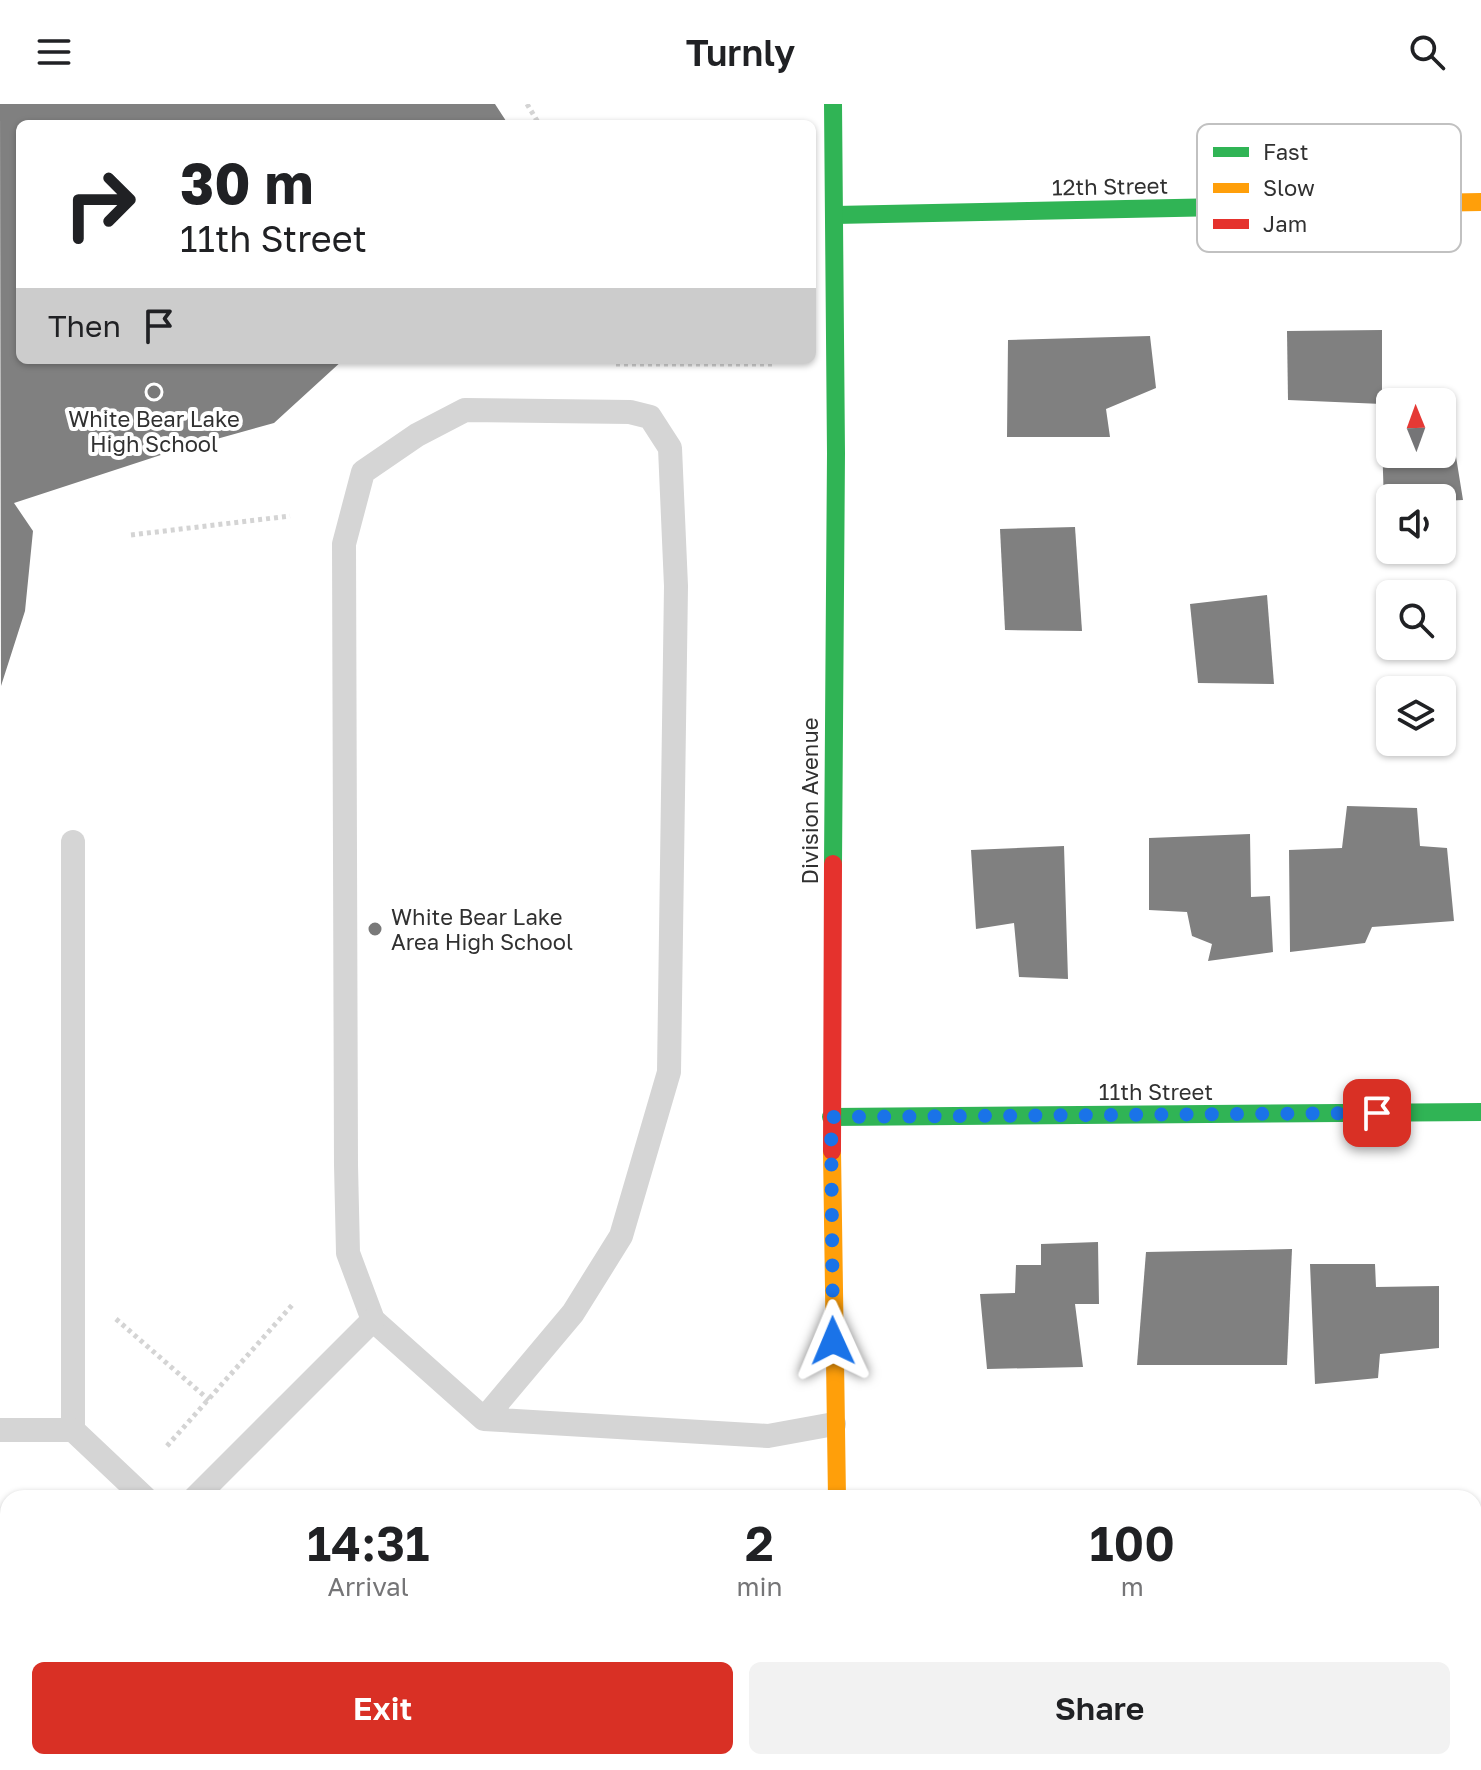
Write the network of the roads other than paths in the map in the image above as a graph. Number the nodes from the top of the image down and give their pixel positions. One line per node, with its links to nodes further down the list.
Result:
1 (833, 104): 5 (street, Division Avenue)
2 (1461, 202): 3 (street, 12th Street)
3 (1481, 202)
4 (1197, 208): 5 (street, 12th Street)
5 (835, 215): 8 (street, Division Avenue)
6 (73, 842): 13 (lane)
7 (1481, 1112): 8 (street, 11th Street)
8 (831, 1117): 11 (street, Division Avenue)
9 (373, 1320): 10 (lane); 10 (lane); 15 (lane)
10 (484, 1419): 11 (lane)
11 (834, 1424): 16 (street, Division Avenue)
12 (0, 1430): 13 (lane)
13 (73, 1430): 14 (lane)
14 (137, 1490)
15 (203, 1490)
16 (837, 1490)

